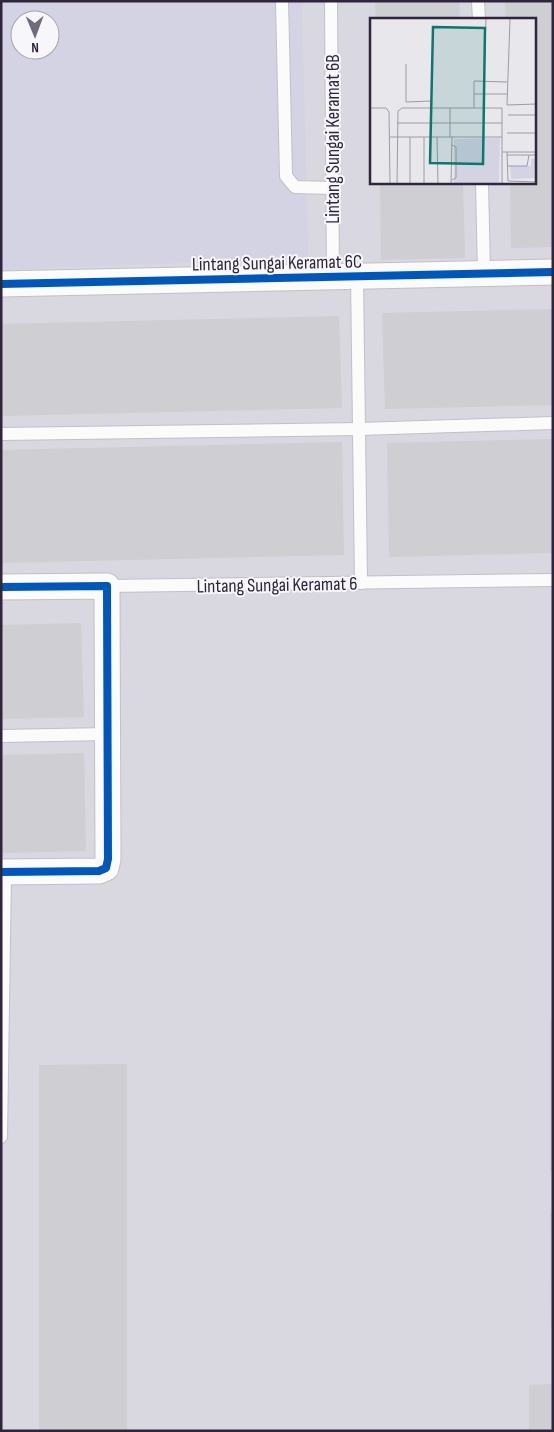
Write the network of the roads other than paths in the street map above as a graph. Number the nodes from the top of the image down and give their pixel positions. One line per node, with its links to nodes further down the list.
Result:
1 (282, 1): 6 (lane)
2 (331, 1): 6 (lane, Lintang Sungai Keramat 6B)
3 (478, 1): 4 (lane)
4 (479, 18)
5 (482, 184): 8 (lane)
6 (332, 188): 9 (lane, Lintang Sungai Keramat 6B)
7 (553, 272): 8 (street, Lintang Sungai Keramat 6C)
8 (484, 273): 9 (street, Lintang Sungai Keramat 6C)
9 (345, 276): 10 (street, Lintang Sungai Keramat 6C); 12 (lane, Lintang Sungai Keramat 6B)
10 (1, 284)
11 (553, 422): 12 (lane)
12 (359, 429): 13 (lane); 15 (lane, Lintang Sungai Keramat 6B)
13 (1, 434)
14 (553, 580): 15 (lane, Lintang Sungai Keramat 6)
15 (361, 583): 16 (lane, Lintang Sungai Keramat 6)
16 (107, 586): 17 (street, Lintang Sungai Keramat 6); 18 (street)
17 (1, 588)
18 (108, 734): 19 (lane); 20 (street)
19 (1, 736)
20 (3, 872): 21 (lane)
21 (1, 1137)

